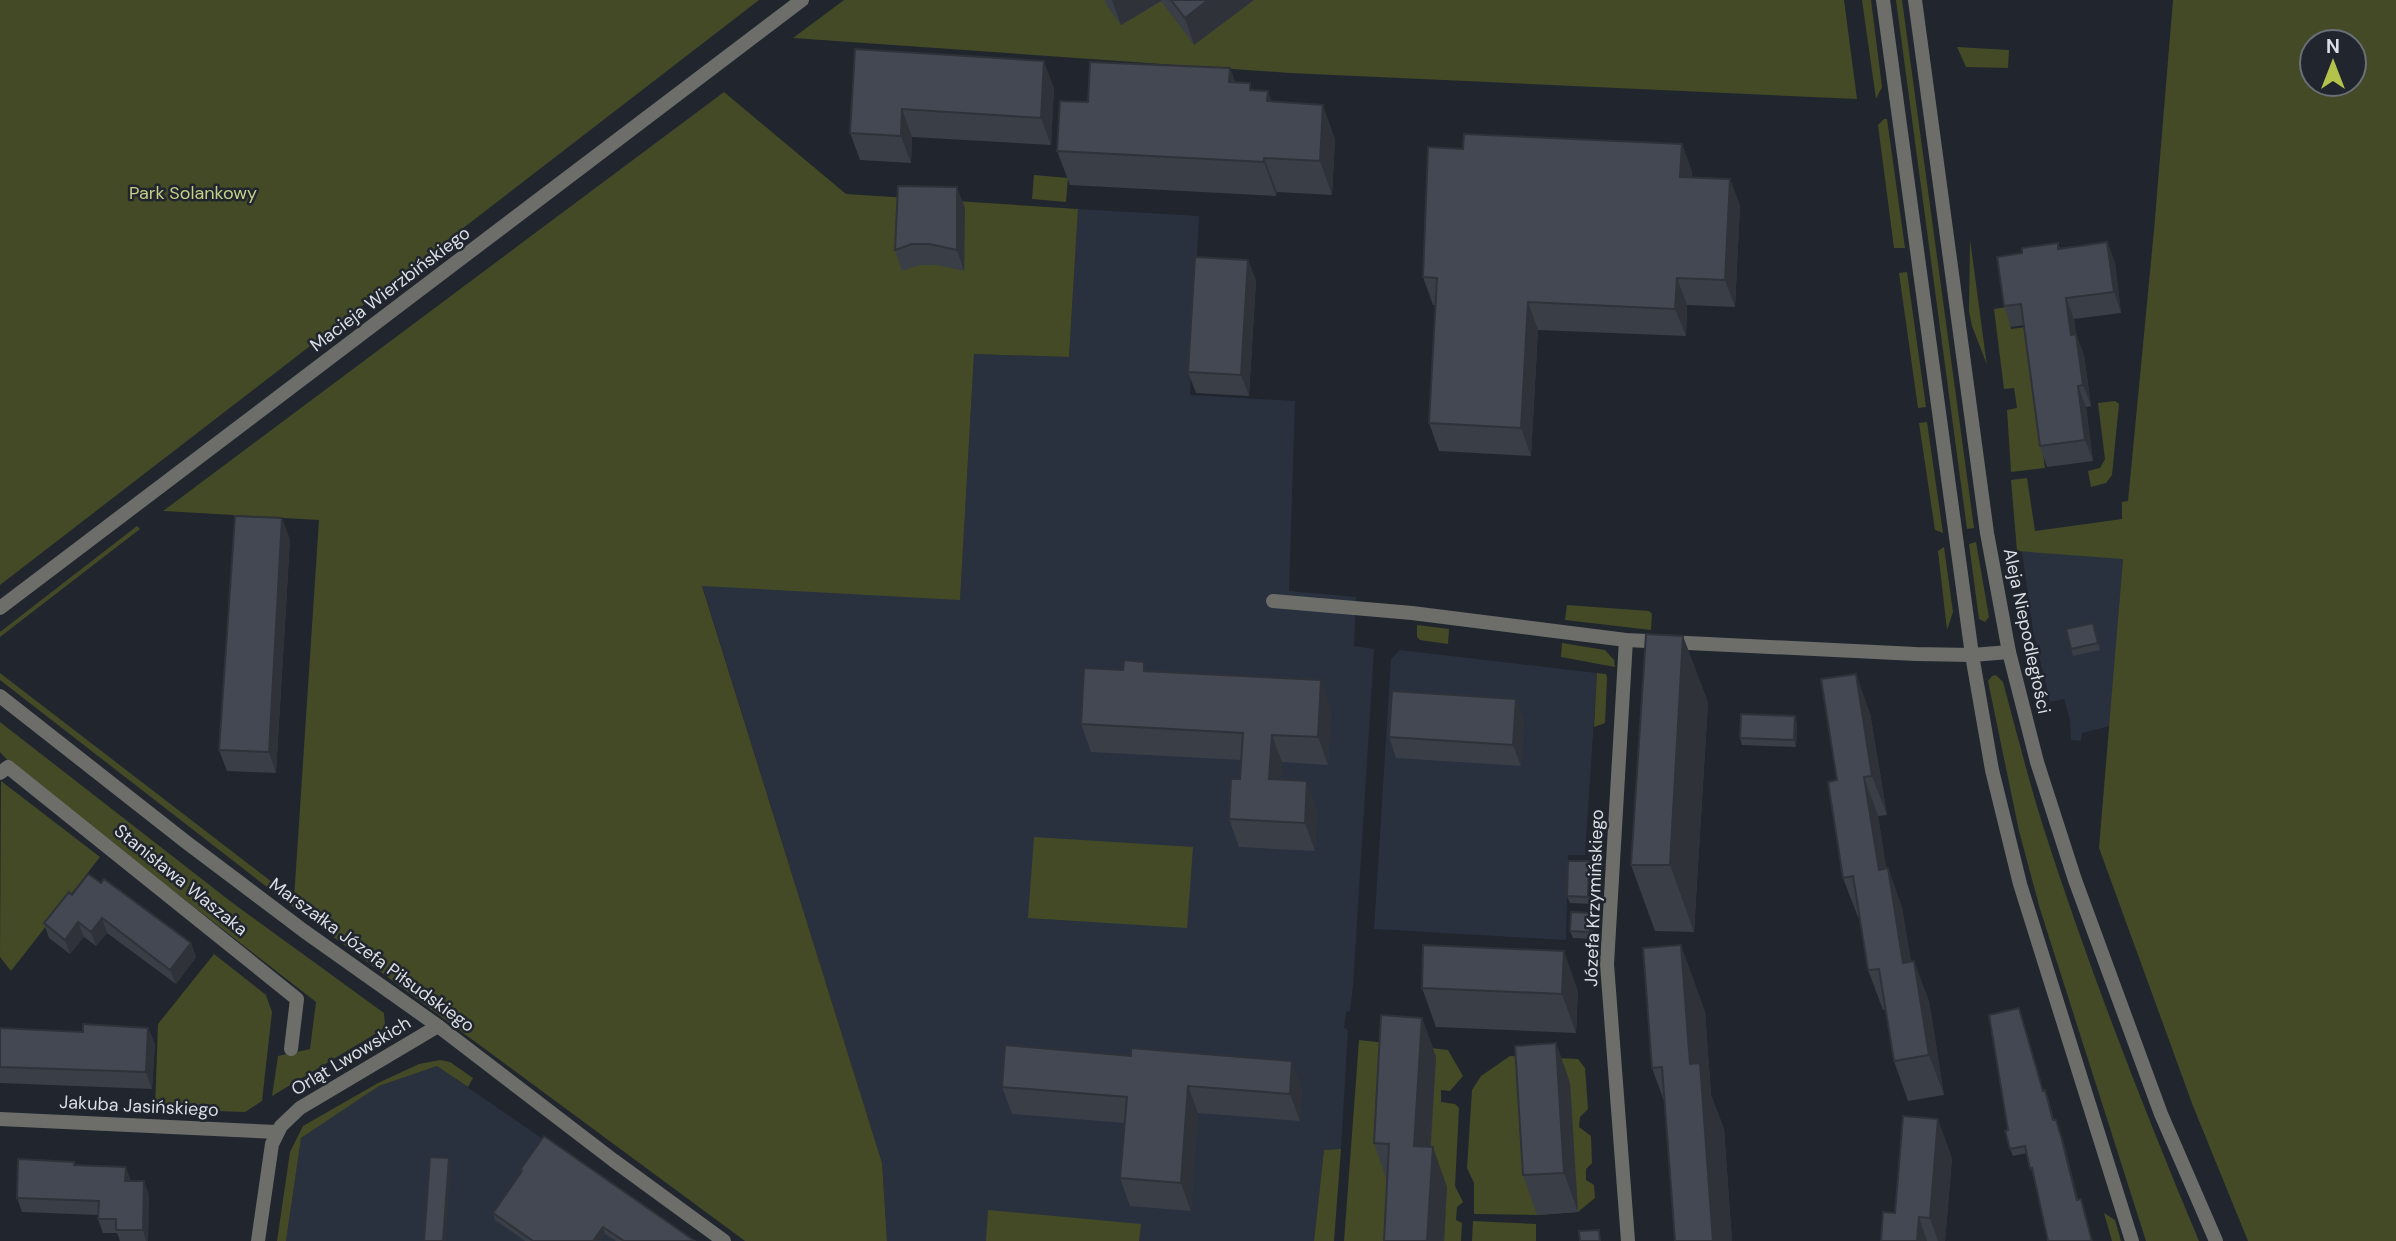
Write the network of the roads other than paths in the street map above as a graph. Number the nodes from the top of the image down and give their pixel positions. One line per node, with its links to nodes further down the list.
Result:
1 (802, 0): 5 (street, Macieja Wierzbińskiego)
2 (1883, 0): 8 (street)
3 (1915, 0): 7 (street, Aleja Niepodległości)
4 (1273, 601): 6 (street)
5 (0, 608)
6 (1626, 640): 8 (street); 17 (street, Józefa Krzymińskiego)
7 (2009, 652): 8 (street); 19 (street, Aleja Niepodległości)
8 (1972, 655): 18 (street)
9 (0, 696): 11 (street, Marszałka Józefa Piłsudskiego)
10 (0, 773): 12 (street, Stanisława Waszaka)
11 (438, 1026): 14 (street, Orląt Lwowskich); 16 (street, Marszałka Józefa Piłsudskiego)
12 (291, 1049)
13 (0, 1119): 14 (street, Jakuba Jasińskiego)
14 (277, 1132): 15 (street)
15 (258, 1241)
16 (724, 1241)
17 (1628, 1241)
18 (2132, 1241)
19 (2216, 1241)

